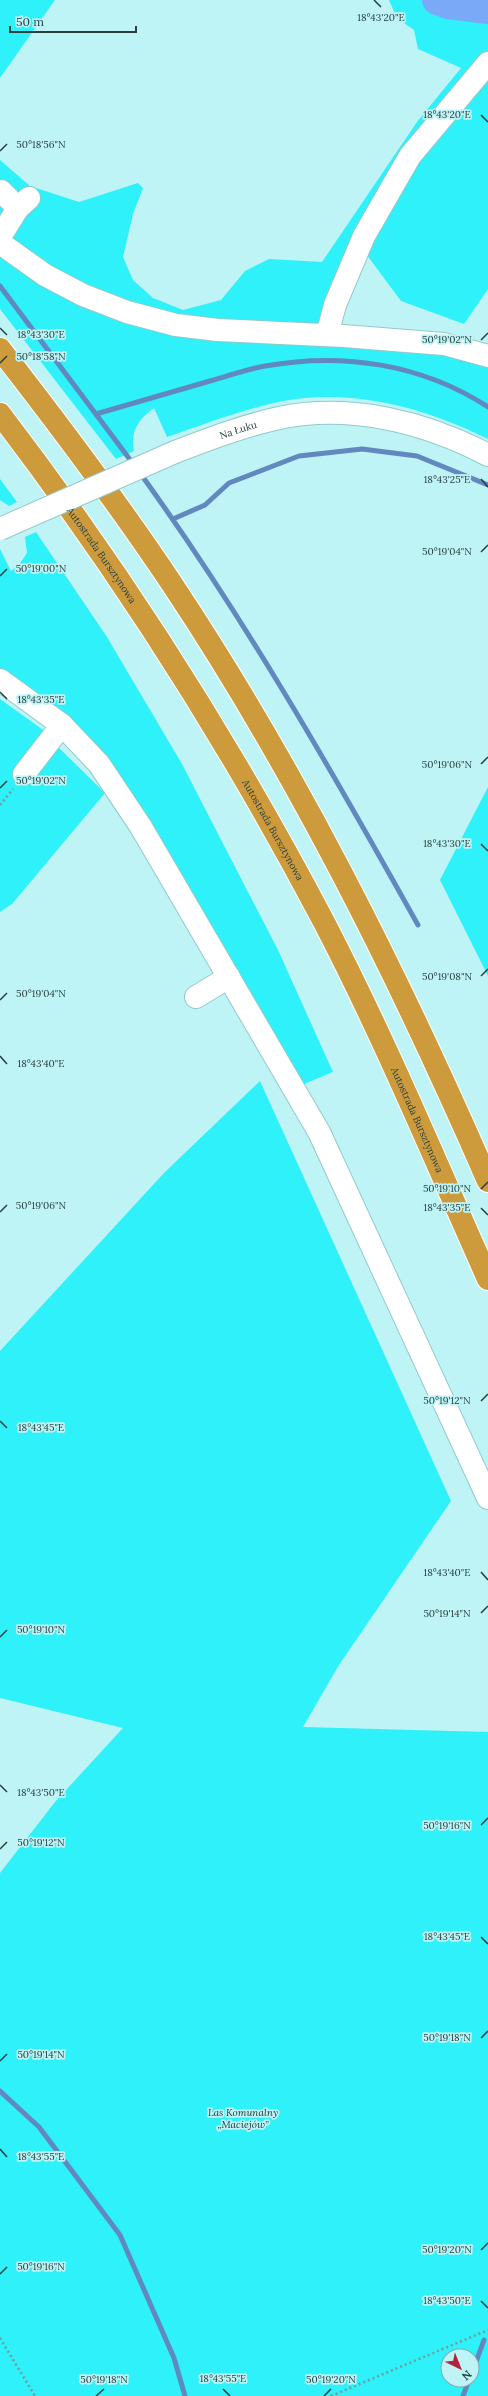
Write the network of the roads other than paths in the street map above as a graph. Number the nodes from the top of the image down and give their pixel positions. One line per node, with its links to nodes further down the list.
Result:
1 (488, 63): 5 (street)
2 (1, 190): 3 (street)
3 (0, 237)
4 (0, 244): 5 (street)
5 (327, 335): 7 (street)
6 (0, 349): 16 (highway)
7 (488, 356)
8 (0, 414): 17 (highway, Autostrada Bursztynowa)
9 (488, 455): 10 (street, Na Łuku, bridge)
10 (0, 529)
11 (0, 680): 12 (street)
12 (62, 725): 13 (street); 14 (street)
13 (24, 774)
14 (229, 977): 15 (street); 18 (street)
15 (196, 997)
16 (488, 1181)
17 (488, 1279)
18 (488, 1498)

